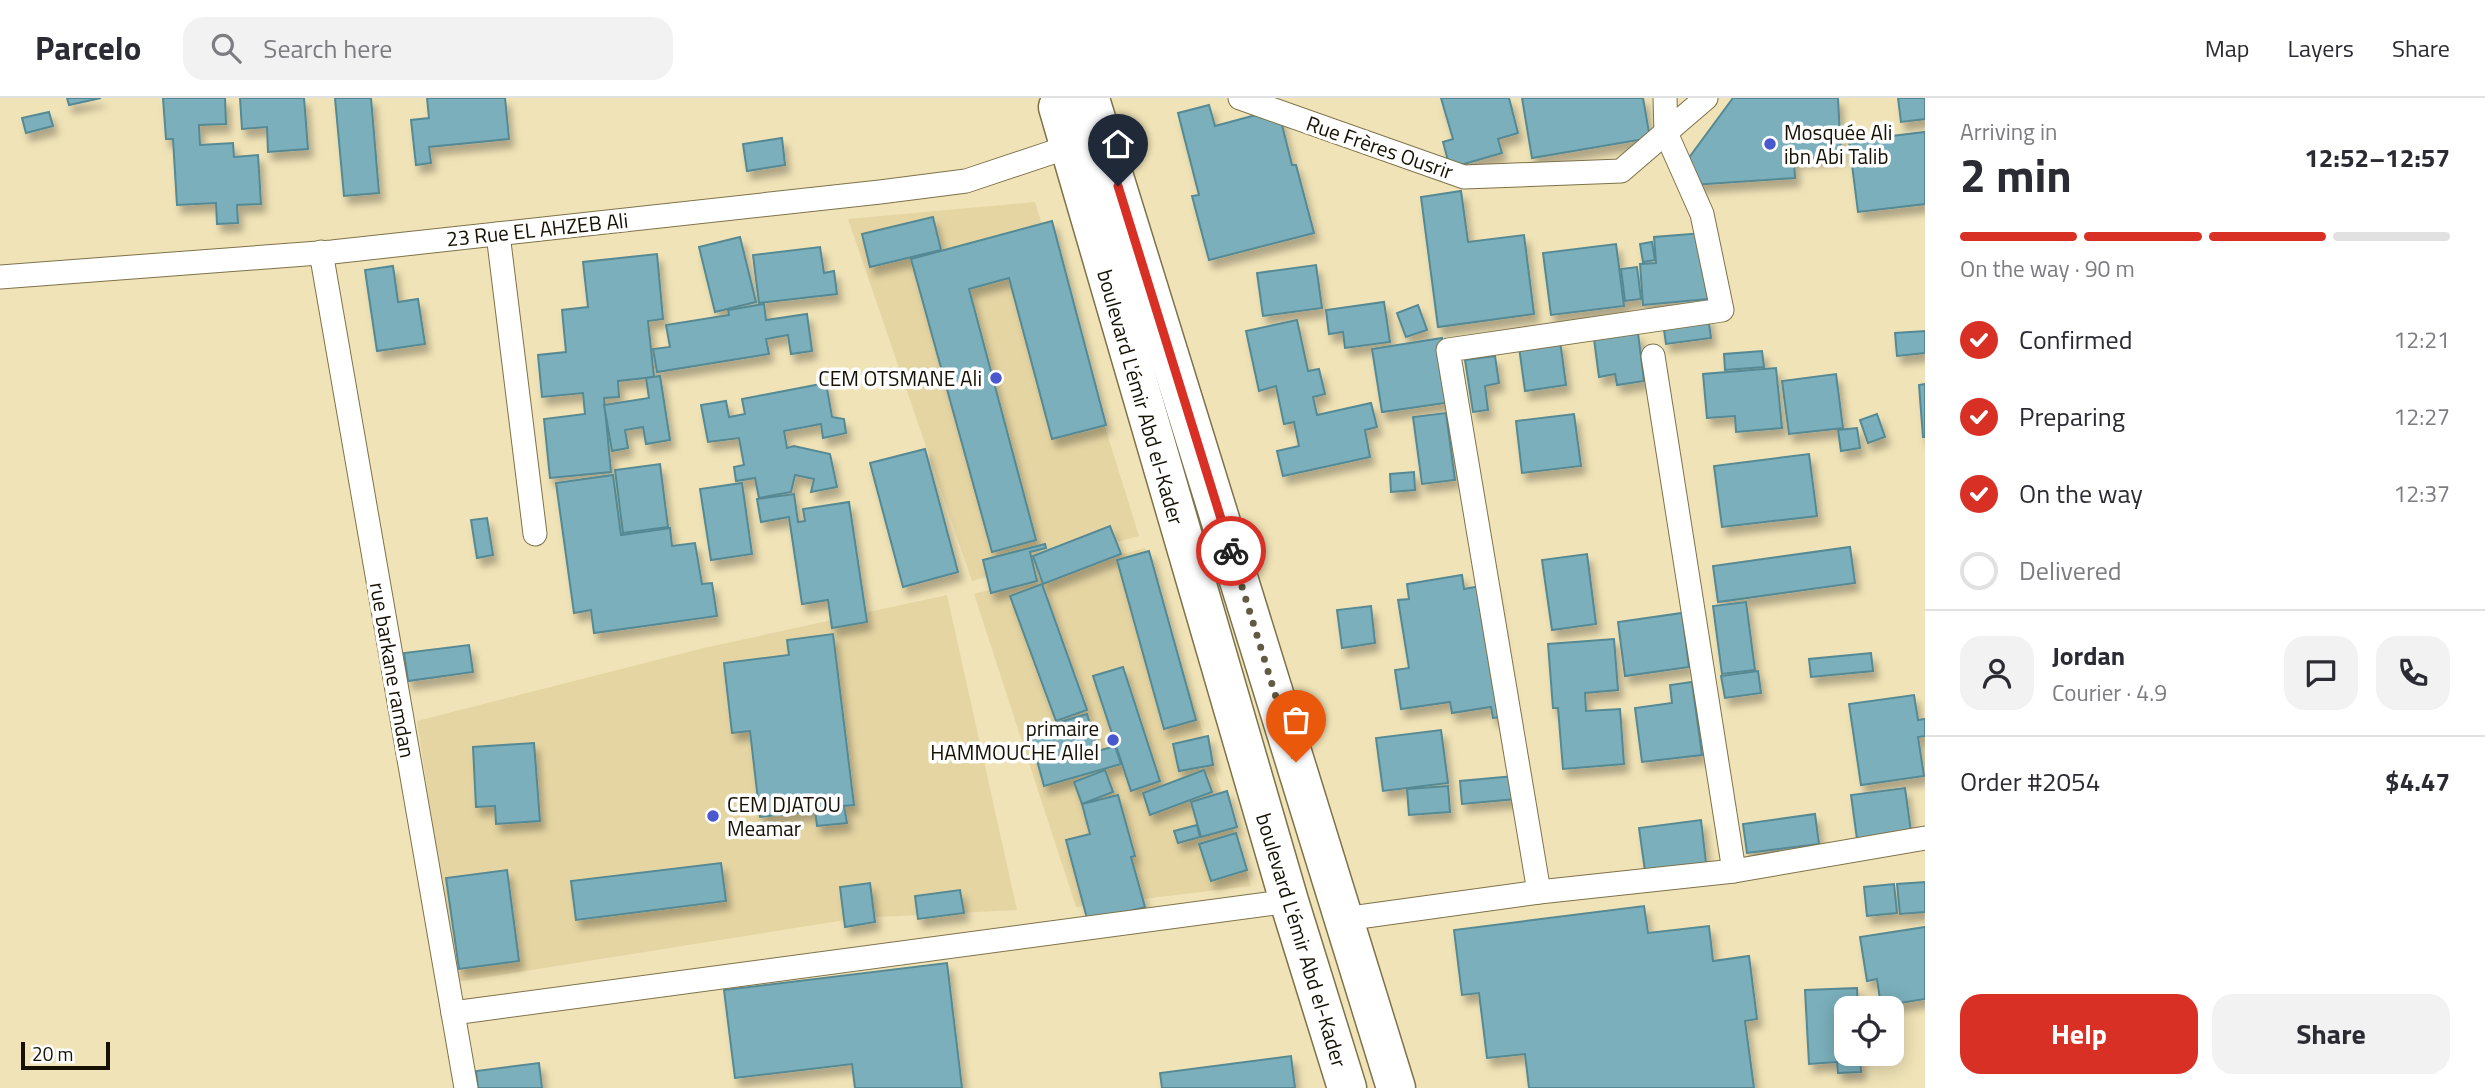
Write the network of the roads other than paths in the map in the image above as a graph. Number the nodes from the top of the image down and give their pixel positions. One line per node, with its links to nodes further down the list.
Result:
1 (1240, 98): 5 (street, Rue Frères Ousrir)
2 (1665, 98): 5 (street)
3 (1706, 98): 5 (street, Rue Frères Ousrir)
4 (1072, 101): 6 (highway, boulevard L'émir Abd el-Kader); 16 (highway)
5 (1666, 133): 14 (street)
6 (1068, 147): 7 (street, 23 Rue EL AHZEB Ali); 15 (highway, boulevard L'émir Abd el-Kader)
7 (498, 234): 8 (street, 23 Rue EL AHZEB Ali); 11 (street)
8 (321, 252): 9 (street, 23 Rue EL AHZEB Ali); 17 (street, rue barkane ramdan)
9 (0, 277)
10 (1653, 356): 13 (street)
11 (535, 534)
12 (1925, 838): 13 (street)
13 (1734, 871): 14 (street)
14 (1539, 892): 16 (street)
15 (1289, 901): 17 (street); 19 (highway, boulevard L'émir Abd el-Kader)
16 (1344, 919): 20 (highway)
17 (453, 1013): 18 (street, rue barkane ramdan)
18 (458, 1084)
19 (1347, 1088)
20 (1396, 1088)

